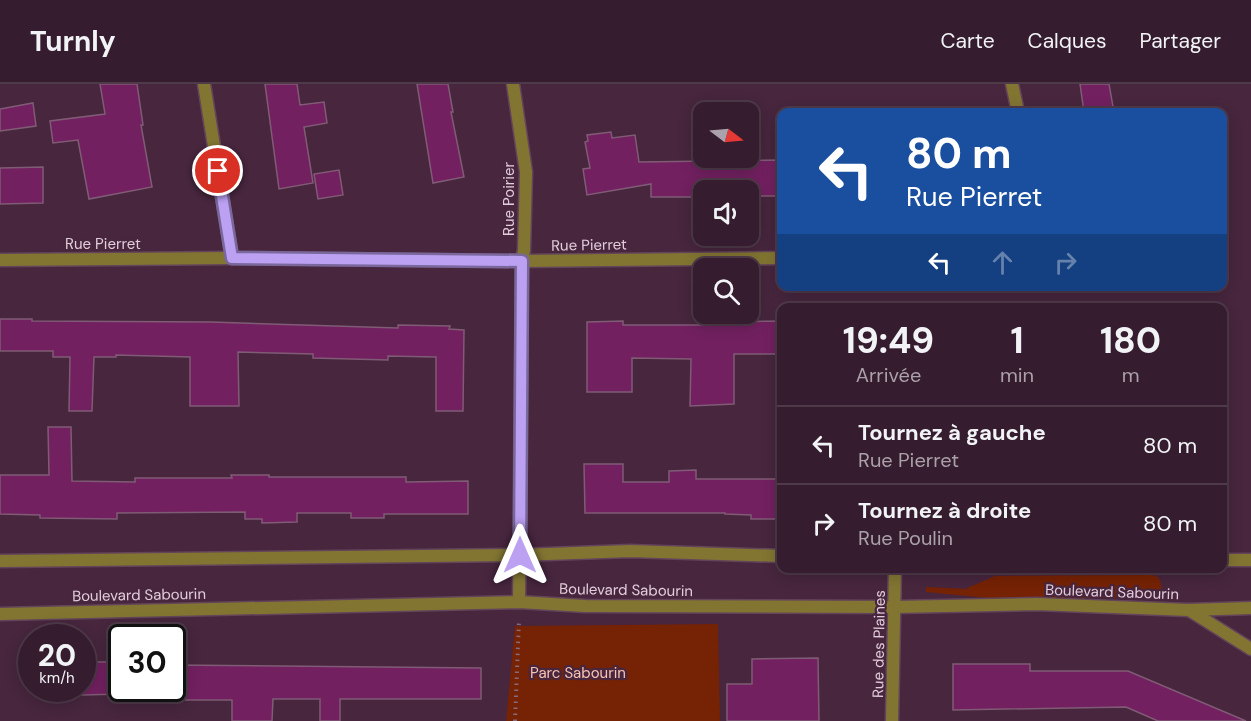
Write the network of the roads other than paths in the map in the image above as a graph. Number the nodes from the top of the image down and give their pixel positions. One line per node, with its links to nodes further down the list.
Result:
1 (204, 84): 5 (street)
2 (513, 84): 8 (street, Rue Poirier)
3 (1012, 84): 4 (street)
4 (1017, 108)
5 (232, 258): 7 (street, Rue Pierret); 8 (street, Rue Pierret)
6 (777, 258): 8 (street, Rue Pierret)
7 (0, 260)
8 (522, 261): 9 (street, Rue Poirier)
9 (520, 555): 10 (street); 13 (street); 15 (street, Rue Poirier)
10 (777, 556)
11 (1227, 560): 12 (street)
12 (1251, 560)
13 (0, 561)
14 (895, 573): 16 (street, Rue des Plaines)
15 (519, 602): 16 (street, Boulevard Sabourin); 19 (street, Boulevard Sabourin)
16 (895, 607): 18 (street, Boulevard Sabourin); 21 (street, Rue des Plaines)
17 (1251, 608): 18 (street, Boulevard Sabourin)
18 (1188, 610): 20 (street)
19 (0, 614)
20 (1251, 649)
21 (892, 721)

